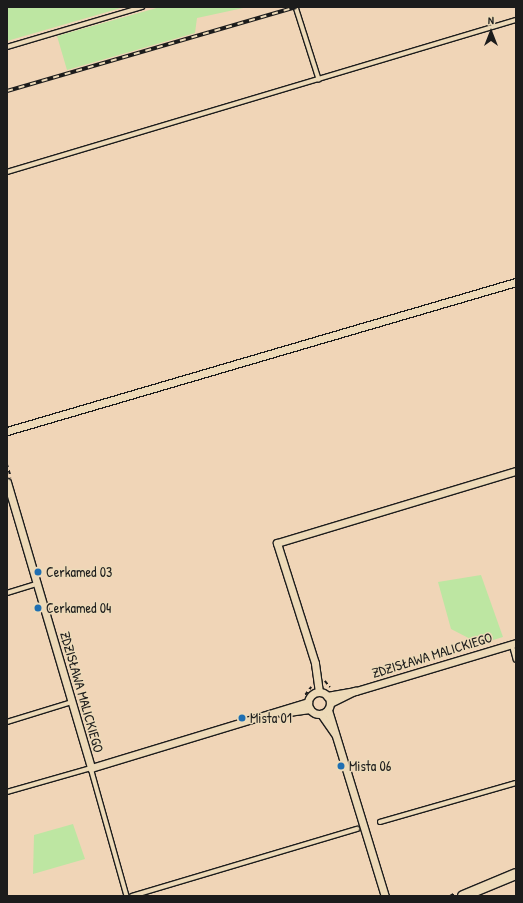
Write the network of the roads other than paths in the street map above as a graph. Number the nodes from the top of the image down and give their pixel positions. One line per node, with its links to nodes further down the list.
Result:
1 (142, 7): 4 (lane)
2 (296, 7): 5 (lane)
3 (516, 20): 5 (lane)
4 (7, 47)
5 (319, 79): 6 (lane)
6 (7, 172)
7 (516, 282): 8 (street)
8 (7, 431)
9 (516, 471): 16 (street)
10 (7, 482): 11 (street, ZDZISŁAWA MALICKIEGO)
11 (37, 584): 12 (lane); 18 (street, ZDZISŁAWA MALICKIEGO)
12 (7, 593)
13 (514, 643): 14 (lane); 15 (street, ZDZISŁAWA MALICKIEGO)
14 (516, 659)
15 (356, 691): 17 (street, ZDZISŁAWA MALICKIEGO); 20 (street, ZDZISŁAWA MALICKIEGO)
16 (319, 692): 17 (street); 19 (street)
17 (327, 696): 20 (street)
18 (72, 702): 22 (lane); 24 (street, ZDZISŁAWA MALICKIEGO)
19 (309, 706): 21 (street); 24 (street, ZDZISŁAWA MALICKIEGO)
20 (329, 707): 21 (street); 23 (street)
21 (320, 714): 23 (street)
22 (7, 722)
23 (335, 734): 28 (street)
24 (91, 768): 26 (lane); 31 (lane)
25 (516, 783): 27 (lane)
26 (7, 792)
27 (380, 822)
28 (360, 828): 30 (street); 32 (lane)
29 (516, 874): 35 (street)
30 (382, 884): 33 (street); 34 (street)
31 (127, 896)
32 (132, 896)
33 (385, 896)
34 (391, 896)
35 (463, 896)

